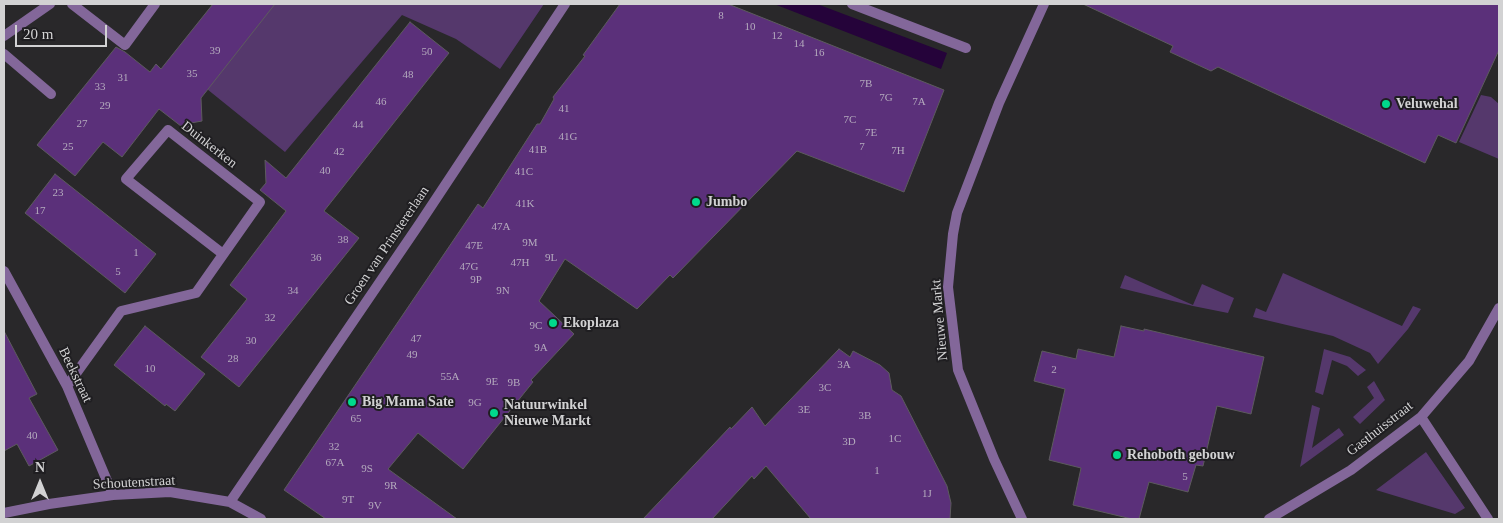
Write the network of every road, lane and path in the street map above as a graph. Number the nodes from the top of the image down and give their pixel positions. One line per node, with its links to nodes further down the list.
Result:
1 (50, 4): 7 (street)
2 (72, 4): 3 (street)
3 (155, 4)
4 (565, 4): 17 (street, Groen van Prinstererlaan)
5 (852, 4): 8 (street)
6 (1044, 4): 20 (street, Nieuwe Markt)
7 (4, 36)
8 (966, 48)
9 (4, 54): 10 (street)
10 (51, 94)
11 (223, 254): 11 (street, Duinkerken); 14 (street, Duinkerken)
12 (4, 271): 14 (street, Beekstraat)
13 (1499, 308): 15 (street, Gasthuisstraat)
14 (67, 386): 16 (street, Beekstraat)
15 (1421, 417): 21 (street, Gasthuisstraat); 22 (street)
16 (113, 495): 17 (street, Schoutenstraat); 18 (street, Schoutenstraat)
17 (230, 502): 19 (street, Schoutenstraat)
18 (4, 513)
19 (261, 519)
20 (1022, 519)
21 (1269, 519)
22 (1488, 519)

